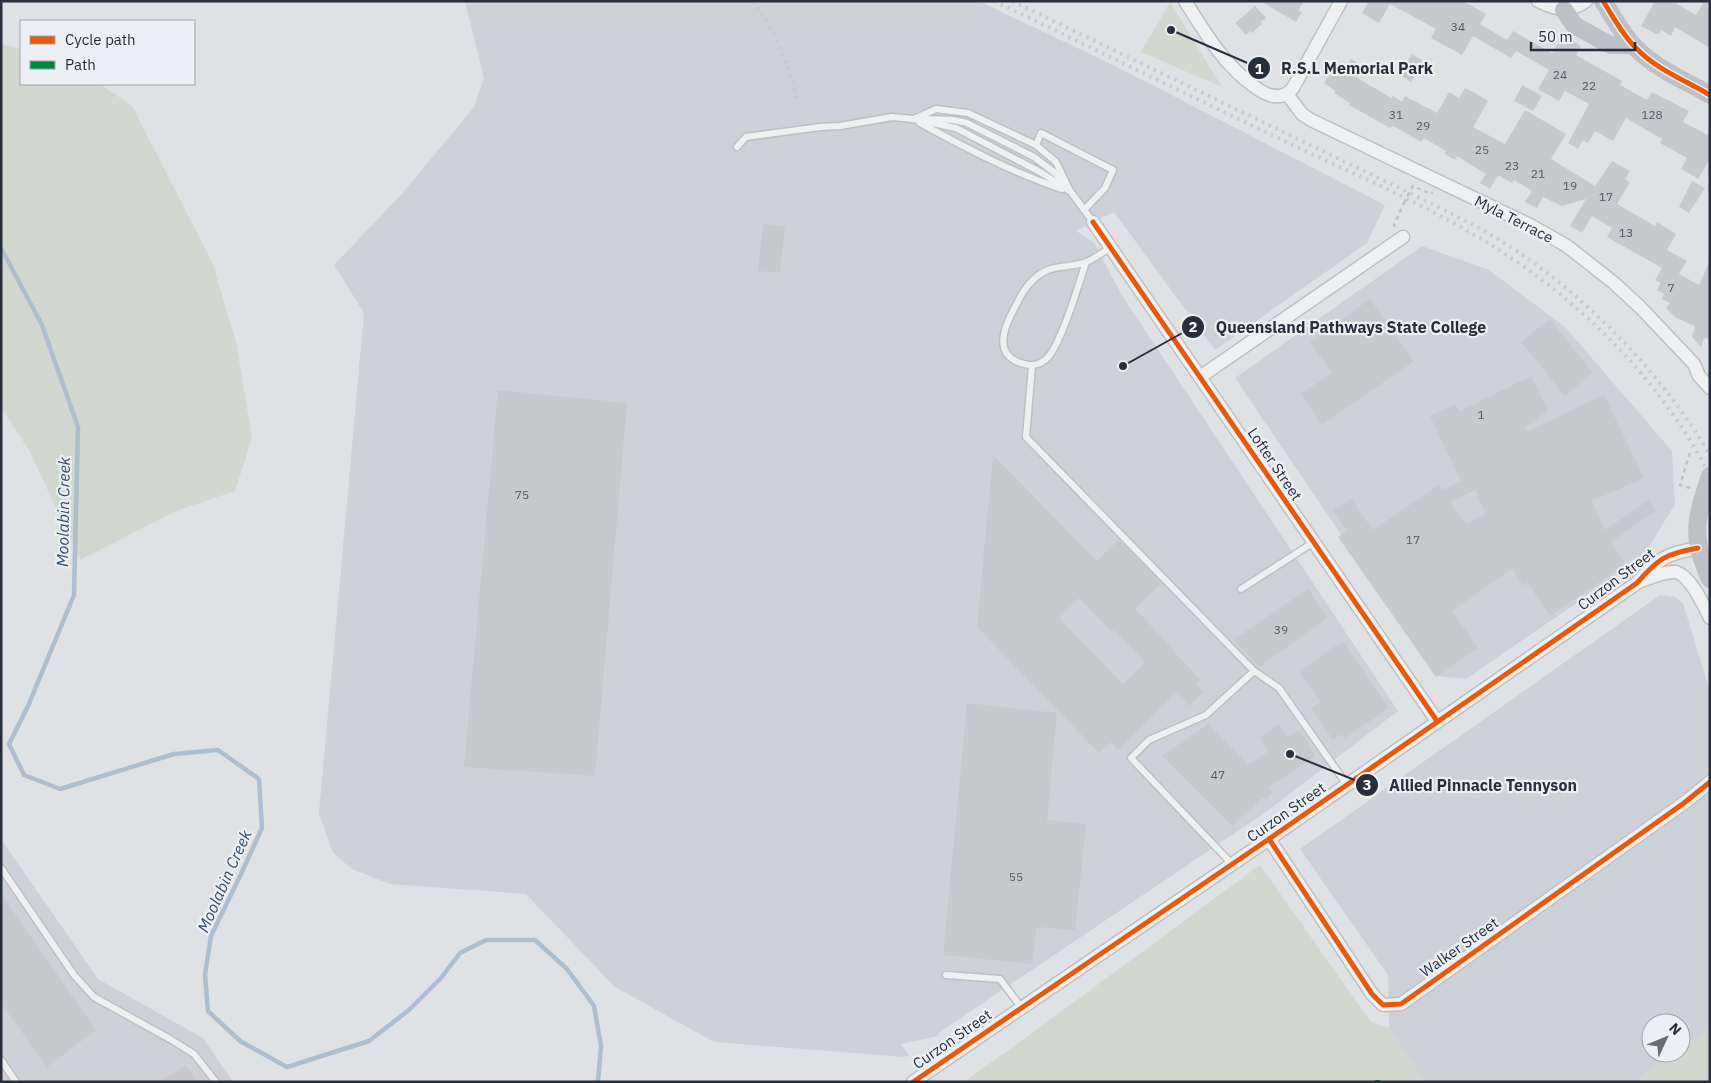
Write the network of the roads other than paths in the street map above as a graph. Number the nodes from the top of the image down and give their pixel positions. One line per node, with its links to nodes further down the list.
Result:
1 (1185, 1): 8 (street)
2 (1341, 1): 8 (street)
3 (1538, 1): 6 (street)
4 (1586, 1): 6 (street)
5 (1603, 1): 7 (main road)
6 (1564, 10): 7 (main road)
7 (1633, 45): 9 (main road)
8 (1287, 94): 21 (street, Myla Terrace)
9 (1710, 95)
10 (913, 119): 11 (lane); 12 (lane); 13 (lane); 13 (lane); 13 (lane)
11 (1036, 145): 13 (lane); 14 (lane)
12 (737, 147)
13 (1071, 192): 14 (lane)
14 (1084, 210): 15 (lane)
15 (1093, 222): 17 (street, Lofter Street)
16 (1403, 238): 20 (street)
17 (1111, 248): 18 (lane); 20 (street, Lofter Street)
18 (1086, 262): 19 (lane); 19 (lane)
19 (1032, 366): 29 (lane)
20 (1200, 377): 23 (street, Lofter Street)
21 (1710, 388)
22 (1704, 483): 24 (main road)
23 (1314, 542): 27 (lane); 30 (street, Lofter Street)
24 (1698, 548): 25 (main road); 26 (street, Curzon Street)
25 (1710, 580)
26 (1637, 582): 28 (street, Curzon Street); 30 (street, Curzon Street)
27 (1241, 589)
28 (1710, 618)
29 (1254, 671): 32 (lane); 34 (lane)
30 (1437, 722): 32 (street, Curzon Street)
31 (1710, 782): 33 (street, Walker Street)
32 (1347, 784): 33 (street, Curzon Street)
33 (1269, 839): 34 (street, Curzon Street)
34 (1232, 864): 37 (street, Curzon Street)
35 (1, 868): 40 (lane)
36 (946, 975): 37 (lane)
37 (1020, 1007): 41 (street, Curzon Street)
38 (1, 1060): 39 (lane)
39 (16, 1082)
40 (216, 1082)
41 (912, 1082)

